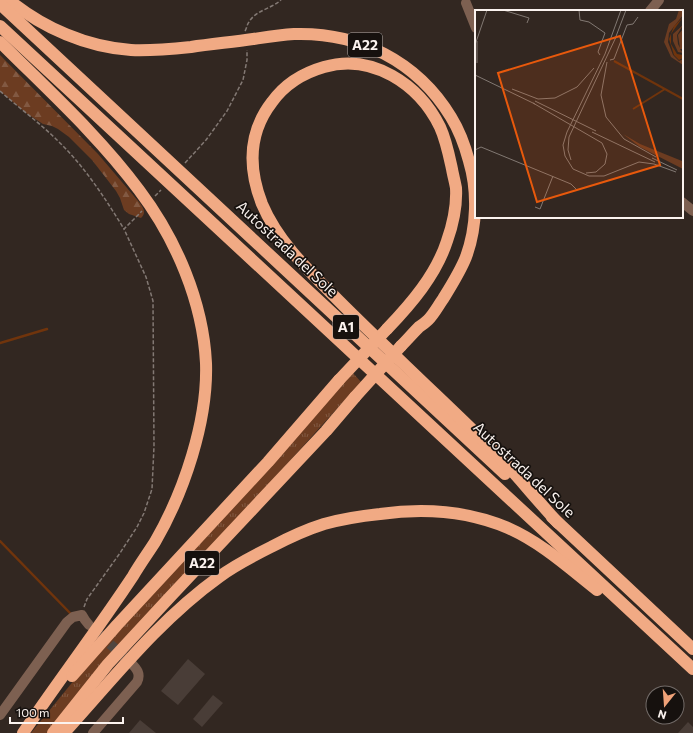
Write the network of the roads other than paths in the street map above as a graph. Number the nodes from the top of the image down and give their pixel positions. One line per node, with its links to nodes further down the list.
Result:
1 (9, 0): 19 (highway, A22, bridge)
2 (659, 0): 5 (street)
3 (466, 3): 7 (street)
4 (0, 4): 11 (highway, Autostrada del Sole / A1)
5 (651, 10)
6 (0, 26): 13 (highway, Autostrada del Sole / A1)
7 (475, 26)
8 (0, 42): 18 (highway, A1)
9 (683, 203): 10 (street)
10 (693, 211)
11 (558, 523): 14 (highway, Autostrada del Sole / A1); 18 (highway, A1, bridge)
12 (90, 625): 17 (street)
13 (650, 630): 16 (highway, Autostrada del Sole / A1); 20 (highway)
14 (693, 649)
15 (131, 664): 21 (street)
16 (693, 669)
17 (0, 715)
18 (24, 733)
19 (53, 733)
20 (64, 733)
21 (93, 733)

